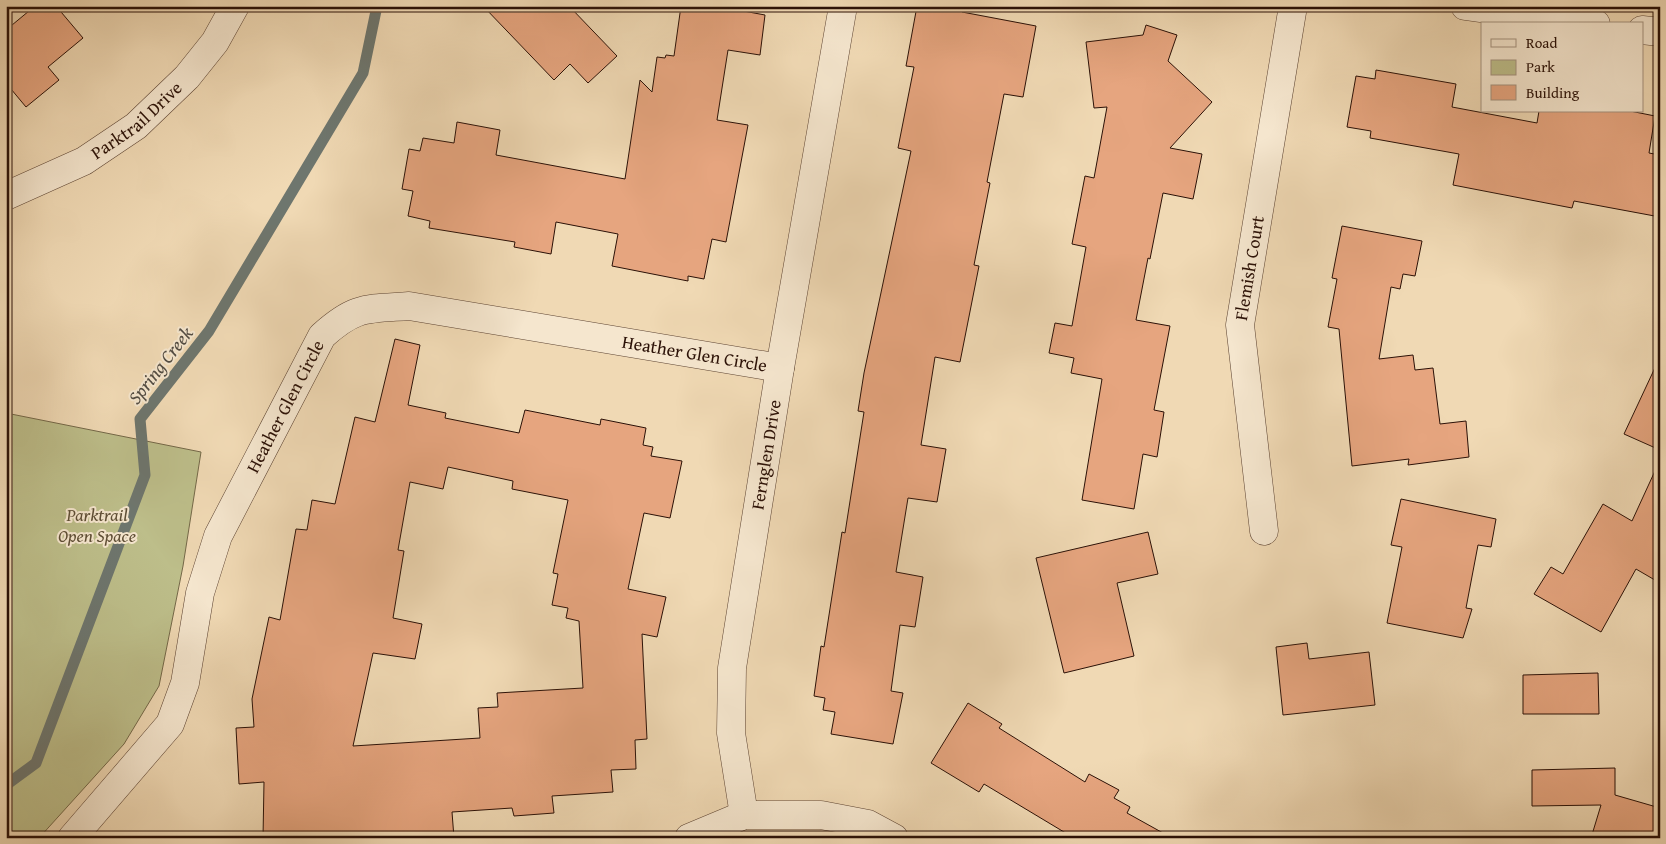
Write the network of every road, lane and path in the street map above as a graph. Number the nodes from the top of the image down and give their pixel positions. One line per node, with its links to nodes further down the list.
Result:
1 (235, 6): 8 (street, Parktrail Drive)
2 (842, 6): 9 (street, Fernglen Drive)
3 (1293, 6): 10 (street, Flemish Court)
4 (1465, 6): 5 (street)
5 (1581, 22)
6 (1644, 30): 7 (street)
7 (1660, 32)
8 (6, 196)
9 (780, 368): 11 (street, Fernglen Drive); 12 (street, Heather Glen Circle)
10 (1264, 531)
11 (744, 815): 13 (street); 14 (street)
12 (72, 838)
13 (689, 838)
14 (894, 838)

